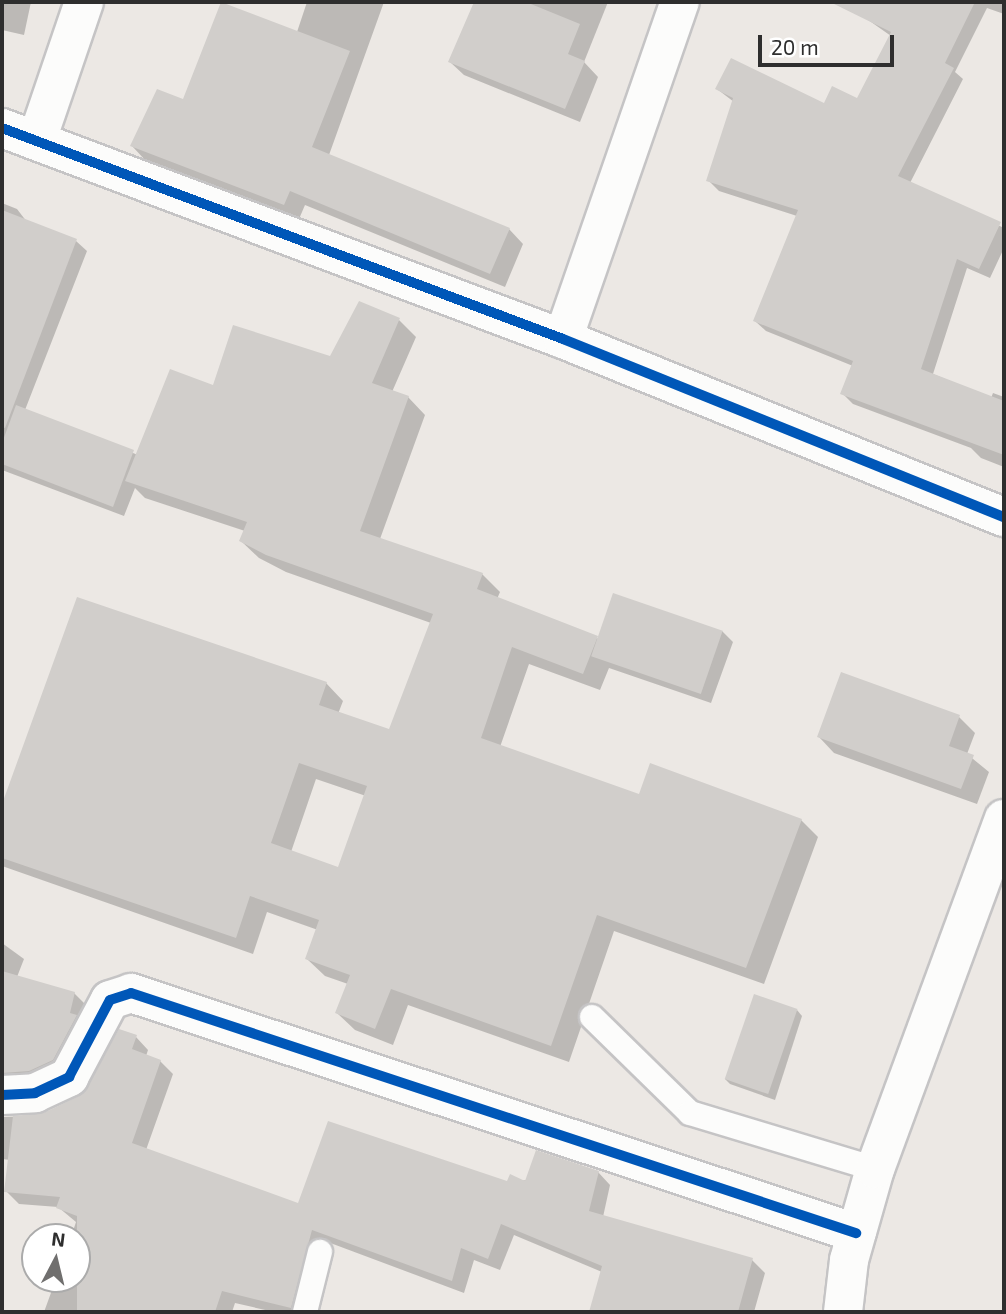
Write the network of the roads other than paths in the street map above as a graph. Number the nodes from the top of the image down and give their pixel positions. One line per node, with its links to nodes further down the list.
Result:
1 (84, 2): 4 (street)
2 (680, 2): 5 (street)
3 (2, 128): 4 (street)
4 (37, 140): 5 (street)
5 (563, 339): 6 (street)
6 (1004, 517)
7 (1004, 819): 10 (street)
8 (592, 1017): 10 (lane)
9 (2, 1095): 11 (street)
10 (875, 1169): 11 (street)
11 (856, 1233): 14 (street)
12 (320, 1252): 13 (lane)
13 (304, 1312)
14 (843, 1312)

